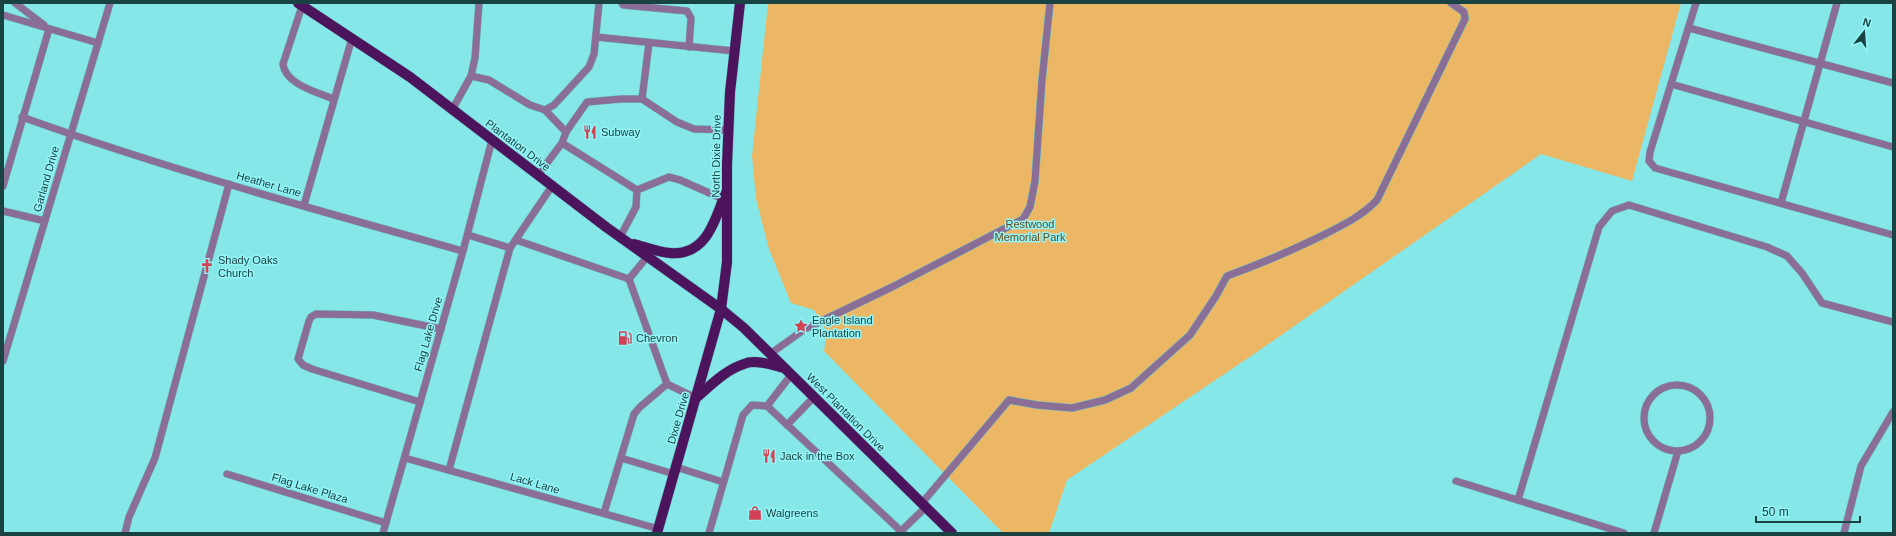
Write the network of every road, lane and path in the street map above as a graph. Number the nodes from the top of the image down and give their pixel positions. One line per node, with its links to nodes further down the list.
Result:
1 (15, 3): 14 (street)
2 (110, 3): 18 (street, Garland Drive)
3 (479, 3): 22 (street)
4 (599, 3): 15 (street)
5 (622, 3): 19 (street)
6 (740, 3): 20 (main road, North Dixie Drive)
7 (1050, 3): 60 (street)
8 (1451, 3): 79 (street)
9 (1696, 3): 13 (street)
10 (1837, 3): 21 (street)
11 (301, 4): 16 (main road, Plantation Drive); 25 (street)
12 (3, 15): 14 (street)
13 (1689, 28): 21 (street); 24 (street)
14 (49, 29): 18 (street); 29 (street)
15 (596, 37): 17 (street); 28 (street)
16 (352, 38): 25 (street); 27 (main road, Plantation Drive)
17 (649, 42): 19 (street); 26 (street)
18 (98, 43): 33 (street, Garland Drive)
19 (689, 47): 20 (street)
20 (734, 51): 31 (main road, North Dixie Drive)
21 (1820, 63): 23 (street); 30 (street)
22 (471, 76): 27 (street); 28 (street)
23 (1893, 83)
24 (1671, 84): 30 (street); 43 (street)
25 (333, 99): 44 (street)
26 (642, 99): 31 (street); 32 (street)
27 (452, 110): 34 (main road, Plantation Drive)
28 (545, 110): 32 (street)
29 (22, 117): 33 (street, Heather Lane); 39 (street)
30 (1804, 122): 36 (street); 43 (street)
31 (728, 130): 42 (main road, North Dixie Drive)
32 (566, 132): 35 (street)
33 (70, 134): 38 (street, Heather Lane); 46 (street, Garland Drive)
34 (492, 140): 37 (main road, Plantation Drive); 48 (street, Flag Lake Drive)
35 (562, 142): 37 (street); 41 (street)
36 (1893, 148)
37 (538, 175): 40 (main road, Plantation Drive)
38 (230, 184): 44 (street, Heather Lane); 84 (street)
39 (3, 186)
40 (552, 186): 49 (street); 50 (main road, Plantation Drive)
41 (637, 190): 42 (street); 50 (street)
42 (724, 195): 50 (main road); 55 (main road, North Dixie Drive)
43 (1781, 203): 47 (street)
44 (304, 206): 52 (street, Heather Lane)
45 (3, 211): 46 (street)
46 (45, 221): 59 (street, Garland Drive)
47 (1893, 234)
48 (468, 235): 51 (street); 52 (street, Flag Lake Drive)
49 (516, 240): 51 (street); 54 (street)
50 (624, 240): 53 (main road, Plantation Drive)
51 (510, 248): 73 (street)
52 (463, 251): 57 (street, Flag Lake Drive)
53 (647, 257): 54 (street); 55 (main road, Plantation Drive)
54 (629, 279): 63 (street)
55 (722, 309): 60 (main road, West Plantation Drive); 65 (main road, Dixie Drive)
56 (1893, 322): 78 (street)
57 (441, 329): 66 (street, Flag Lake Drive); 66 (street)
58 (3, 335): 59 (street)
59 (11, 337): 61 (street, Garland Drive)
60 (770, 354): 62 (main road, West Plantation Drive)
61 (3, 361)
62 (788, 372): 64 (main road, West Plantation Drive); 65 (main road); 67 (street)
63 (667, 384): 65 (street); 72 (street)
64 (814, 397): 69 (street); 79 (main road, West Plantation Drive)
65 (696, 398): 74 (main road, Dixie Drive)
66 (420, 402): 71 (street, Flag Lake Drive)
67 (766, 406): 69 (street); 77 (street)
68 (1893, 412): 90 (street)
69 (787, 425): 83 (street)
70 (1678, 451): 70 (street); 89 (street)
71 (405, 458): 73 (street, Lack Lane); 81 (street, Flag Lake Drive)
72 (621, 458): 74 (street); 80 (street)
73 (449, 470): 80 (street, Lack Lane)
74 (675, 471): 77 (street); 82 (main road, Dixie Drive)
75 (227, 474): 81 (street, Flag Lake Plaza)
76 (1456, 481): 78 (street)
77 (724, 482): 86 (street)
78 (1518, 500): 88 (street)
79 (924, 505): 83 (street); 87 (main road, West Plantation Drive)
80 (604, 513): 82 (street, Lack Lane)
81 (386, 523): 85 (street, Flag Lake Drive)
82 (658, 531)
83 (901, 532)
84 (125, 533)
85 (383, 533)
86 (709, 533)
87 (952, 533)
88 (1624, 533)
89 (1654, 533)
90 (1844, 533)

